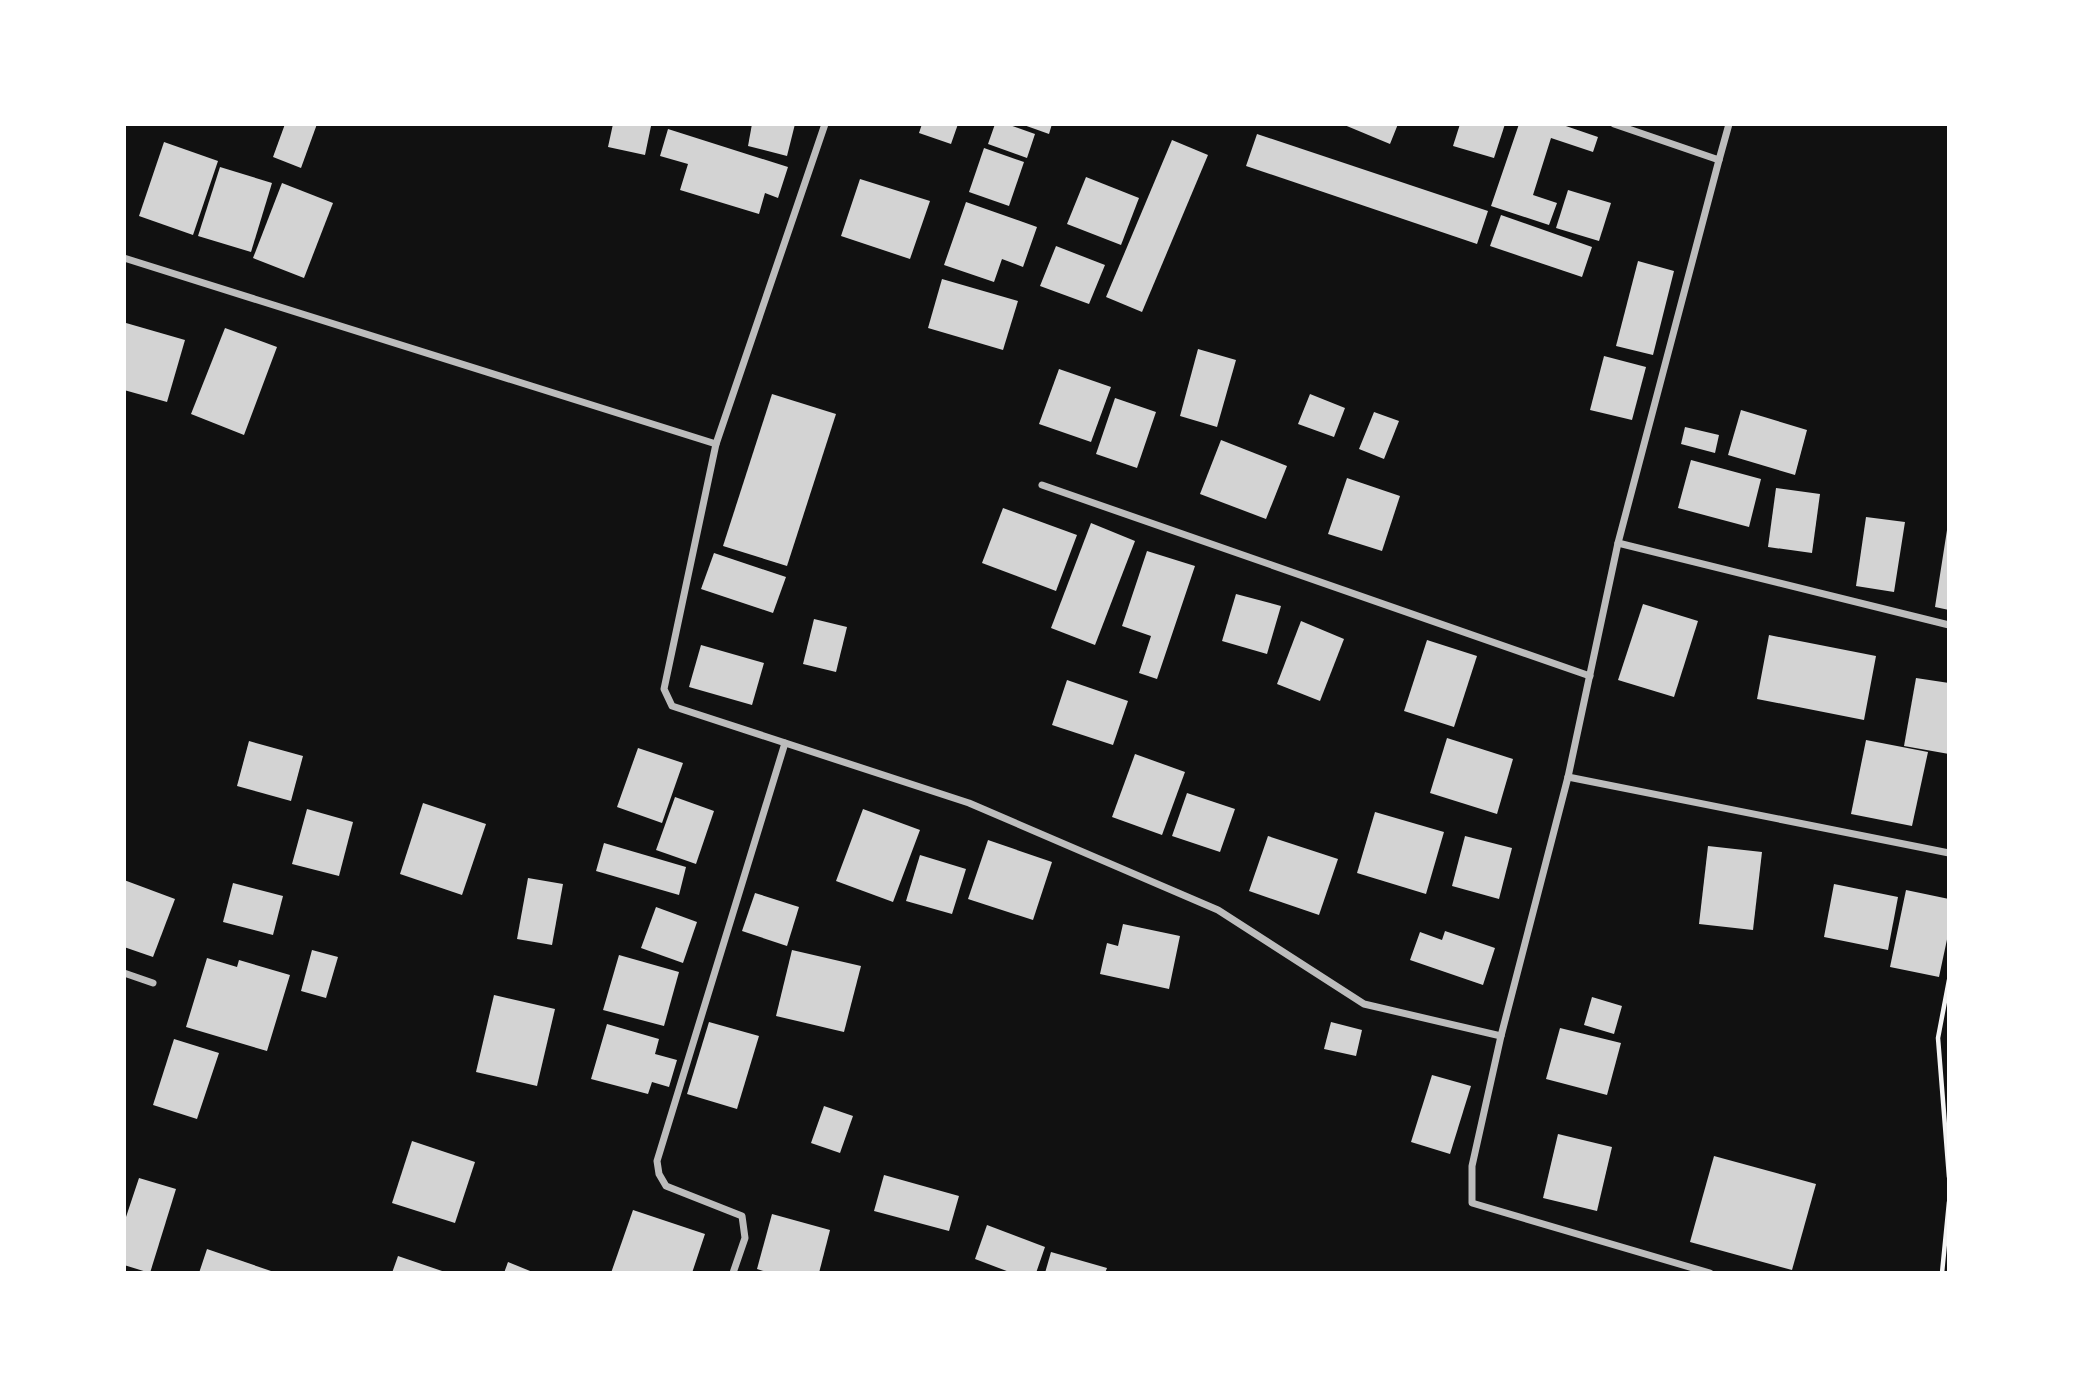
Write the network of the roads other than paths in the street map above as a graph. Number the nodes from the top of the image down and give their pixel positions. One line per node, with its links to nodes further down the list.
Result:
1 (825, 124): 6 (street)
2 (1614, 124): 4 (street)
3 (1730, 124): 4 (street)
4 (1719, 160): 8 (street)
5 (124, 258): 6 (street)
6 (716, 444): 11 (street)
7 (1042, 485): 10 (street)
8 (1619, 543): 9 (street); 10 (street)
9 (1949, 625)
10 (1591, 676): 12 (street)
11 (785, 743): 16 (street); 17 (street)
12 (1568, 777): 13 (street); 16 (street)
13 (1949, 853)
14 (124, 973): 15 (street)
15 (153, 983)
16 (1501, 1035): 18 (street)
17 (733, 1273)
18 (1710, 1273)

